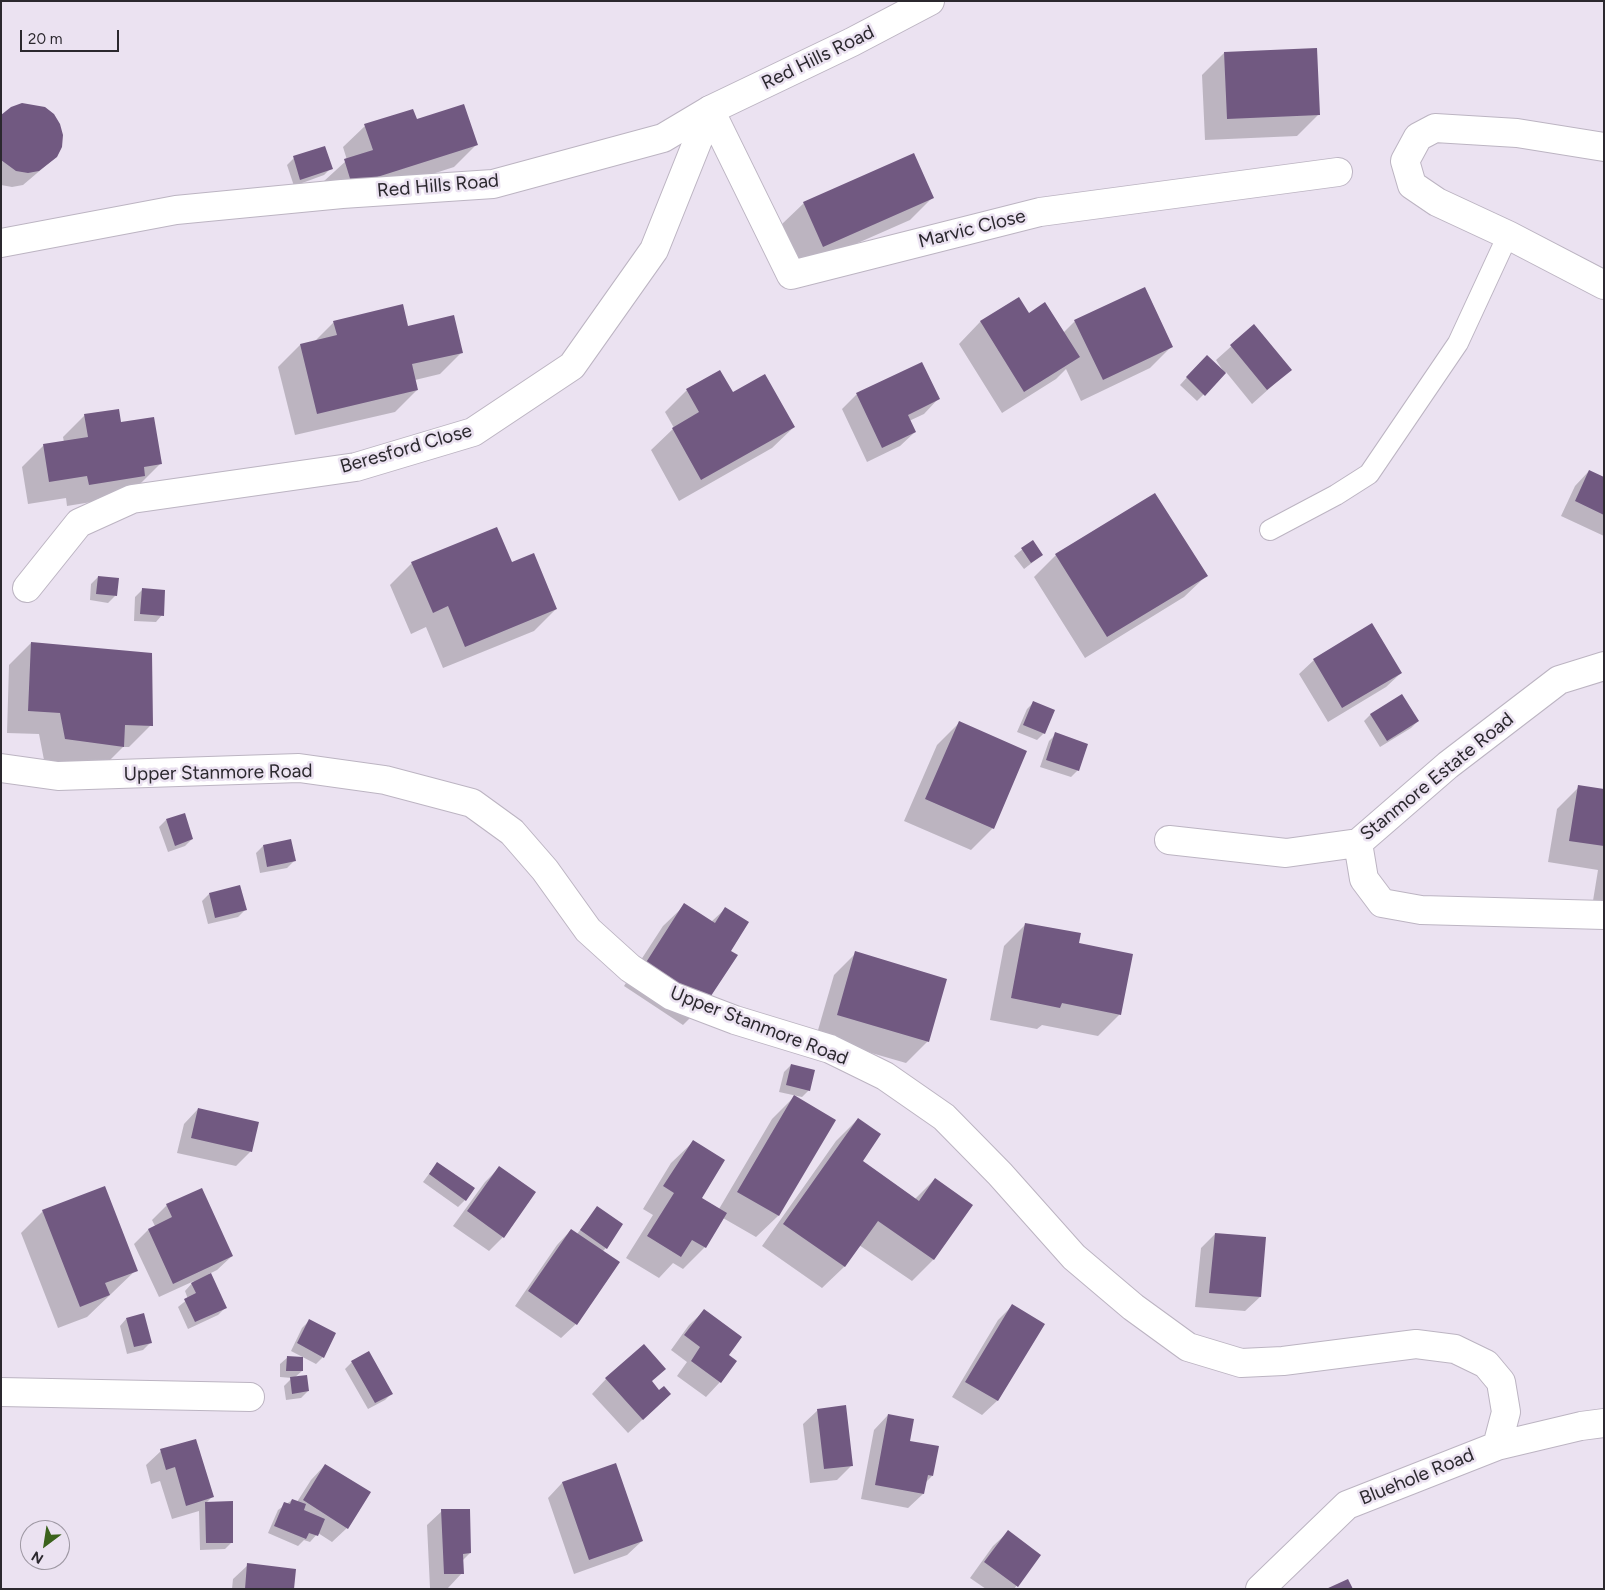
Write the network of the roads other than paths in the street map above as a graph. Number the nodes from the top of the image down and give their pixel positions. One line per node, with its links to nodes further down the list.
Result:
1 (930, 1): 2 (street, Red Hills Road)
2 (710, 110): 4 (street, Marvic Close); 6 (street, Red Hills Road); 9 (street, Beresford Close)
3 (1604, 147): 5 (street)
4 (1338, 172)
5 (1508, 234): 7 (street); 8 (lane)
6 (1, 243)
7 (1604, 285)
8 (1270, 530)
9 (27, 588)
10 (1604, 666): 13 (street, Stanmore Estate Road)
11 (1, 768): 18 (street, Upper Stanmore Road)
12 (1169, 840): 13 (street, Stanmore Estate Road)
13 (1358, 843): 14 (street)
14 (1604, 915)
15 (1, 1392): 16 (street)
16 (250, 1397)
17 (1604, 1422): 18 (street, Bluehole Road)
18 (1497, 1446): 19 (street, Bluehole Road)
19 (1260, 1589)

